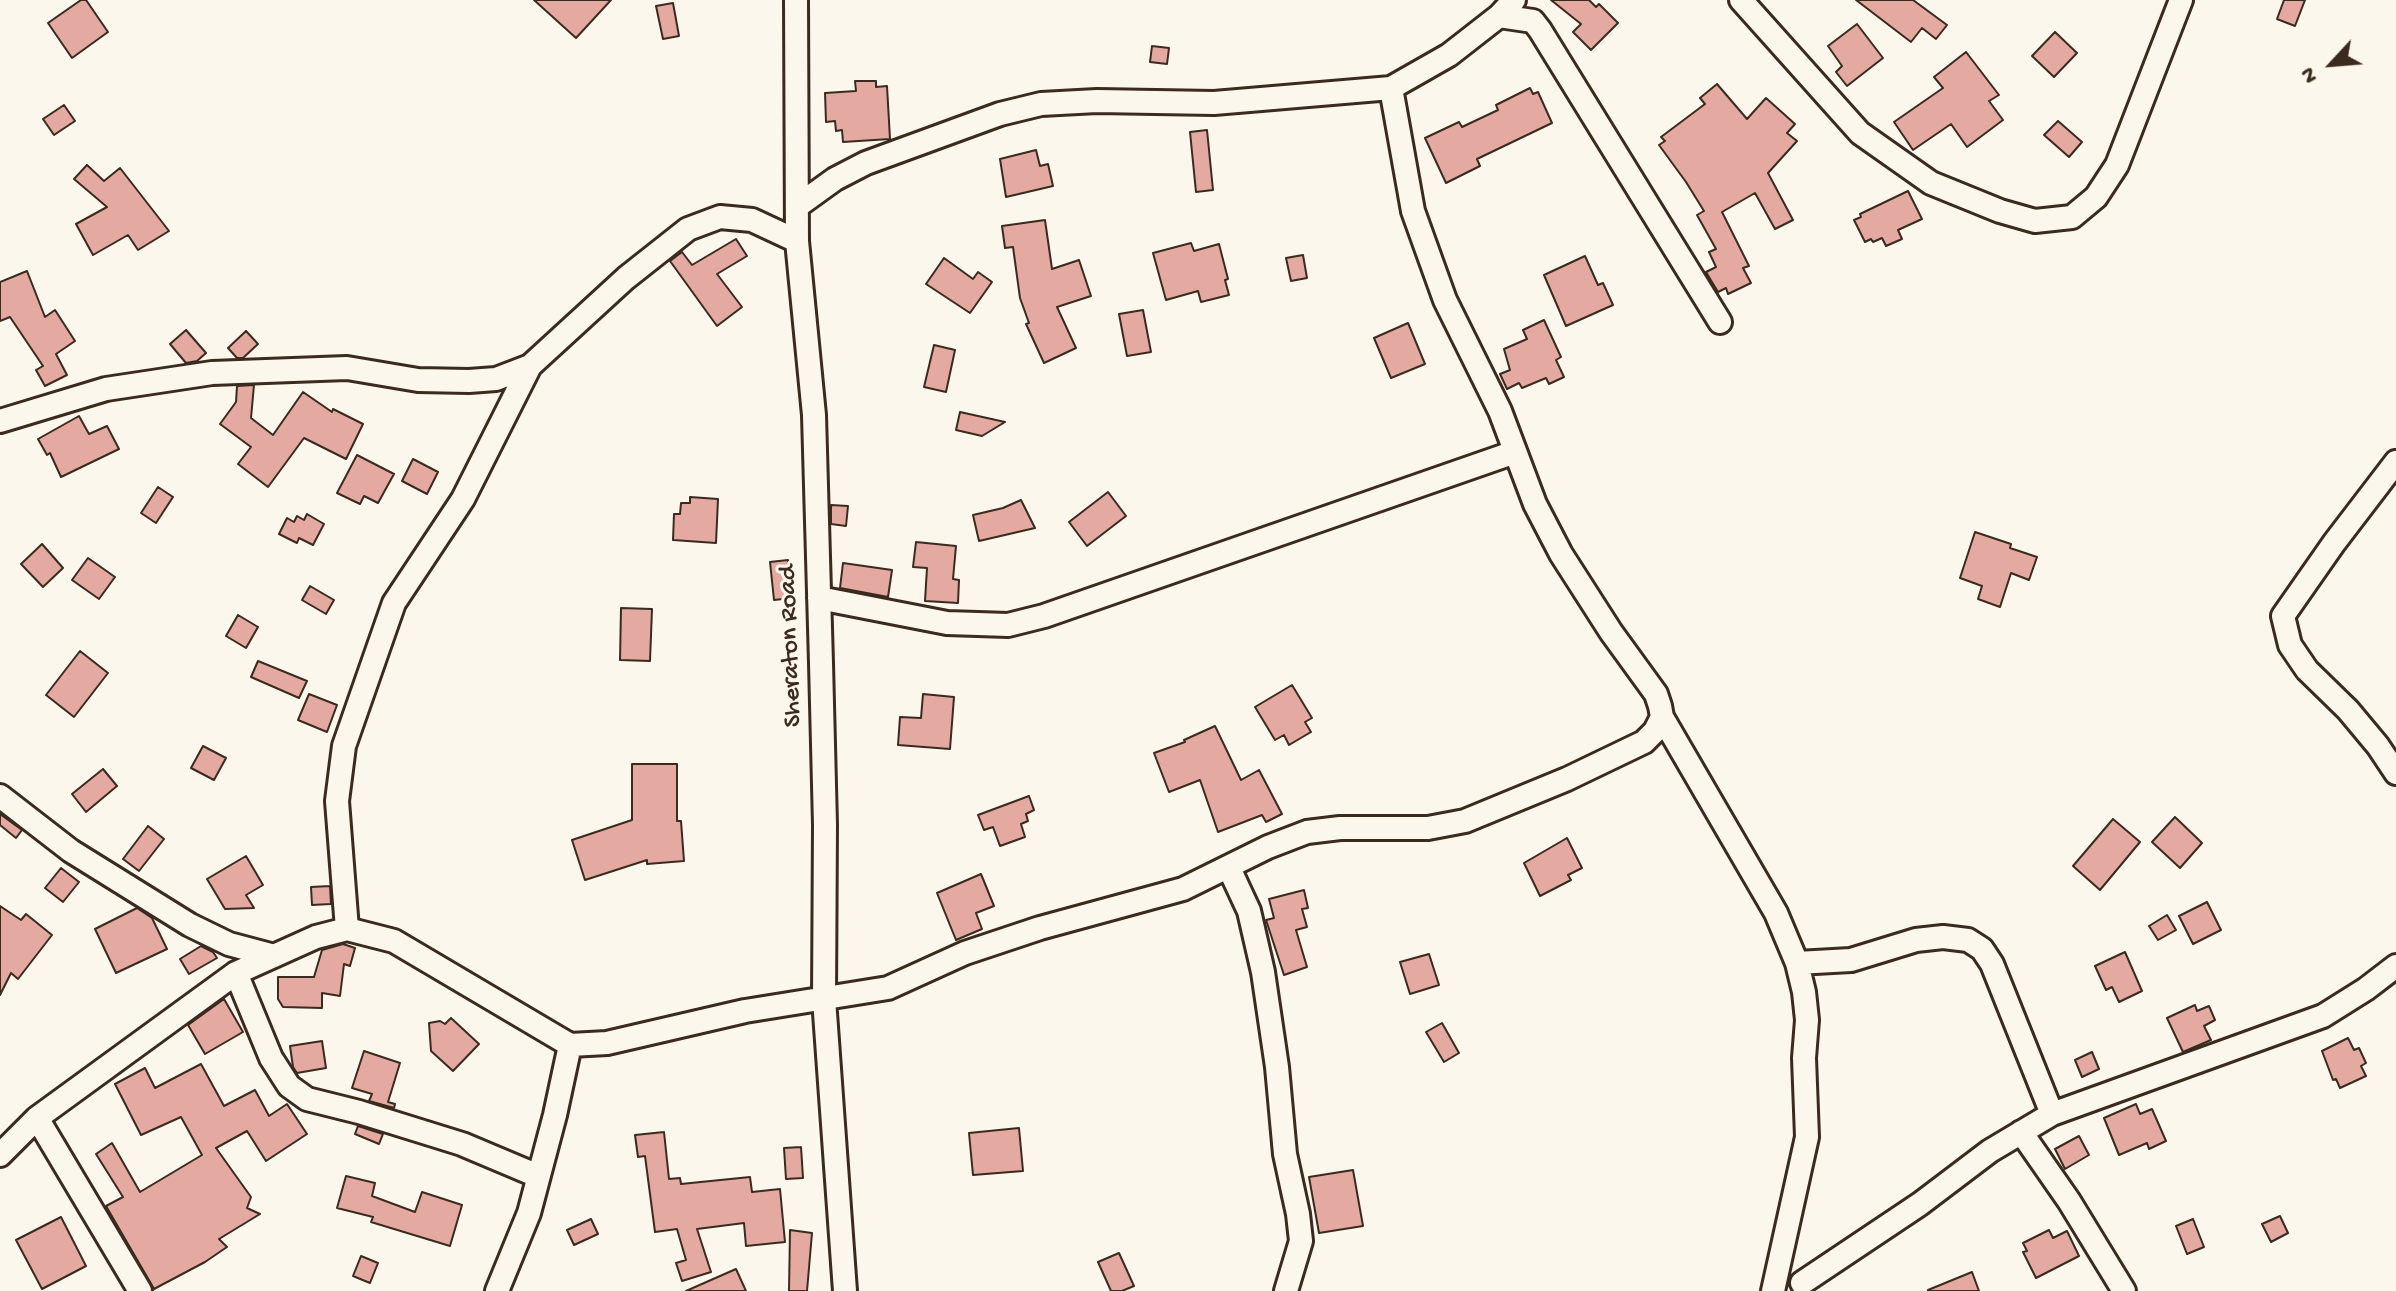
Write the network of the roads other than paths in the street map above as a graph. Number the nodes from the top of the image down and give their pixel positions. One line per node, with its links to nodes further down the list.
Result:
1 (796, 0): 6 (street, Sheraton Road)
2 (1741, 0): 3 (street)
3 (2181, 0)
4 (1507, 8): 5 (street); 8 (street)
5 (1391, 88): 6 (street); 11 (street)
6 (799, 205): 7 (street, Sheraton Road)
7 (797, 241): 9 (street); 13 (street, Sheraton Road)
8 (1720, 322)
9 (530, 366): 10 (street); 18 (street)
10 (0, 421)
11 (1515, 452): 13 (street); 14 (street)
12 (2396, 462): 15 (street)
13 (819, 598): 23 (street, Sheraton Road)
14 (1662, 717): 17 (street); 20 (street)
15 (2396, 773)
16 (0, 796): 19 (street)
17 (1229, 868): 23 (street); 35 (street)
18 (347, 929): 19 (street); 24 (street)
19 (274, 956): 22 (street)
20 (1797, 963): 25 (street); 30 (street)
21 (2396, 966): 25 (street)
22 (236, 973): 26 (street); 29 (street)
23 (824, 999): 24 (street); 34 (street, Sheraton Road)
24 (570, 1045): 29 (street)
25 (2052, 1114): 27 (street)
26 (37, 1118): 28 (street); 32 (street)
27 (2021, 1132): 31 (street); 37 (street)
28 (0, 1155)
29 (538, 1176): 33 (street)
30 (1783, 1252): 31 (street); 36 (street)
31 (1805, 1287)
32 (140, 1291)
33 (497, 1291)
34 (845, 1291)
35 (1286, 1291)
36 (1773, 1291)
37 (2124, 1291)

